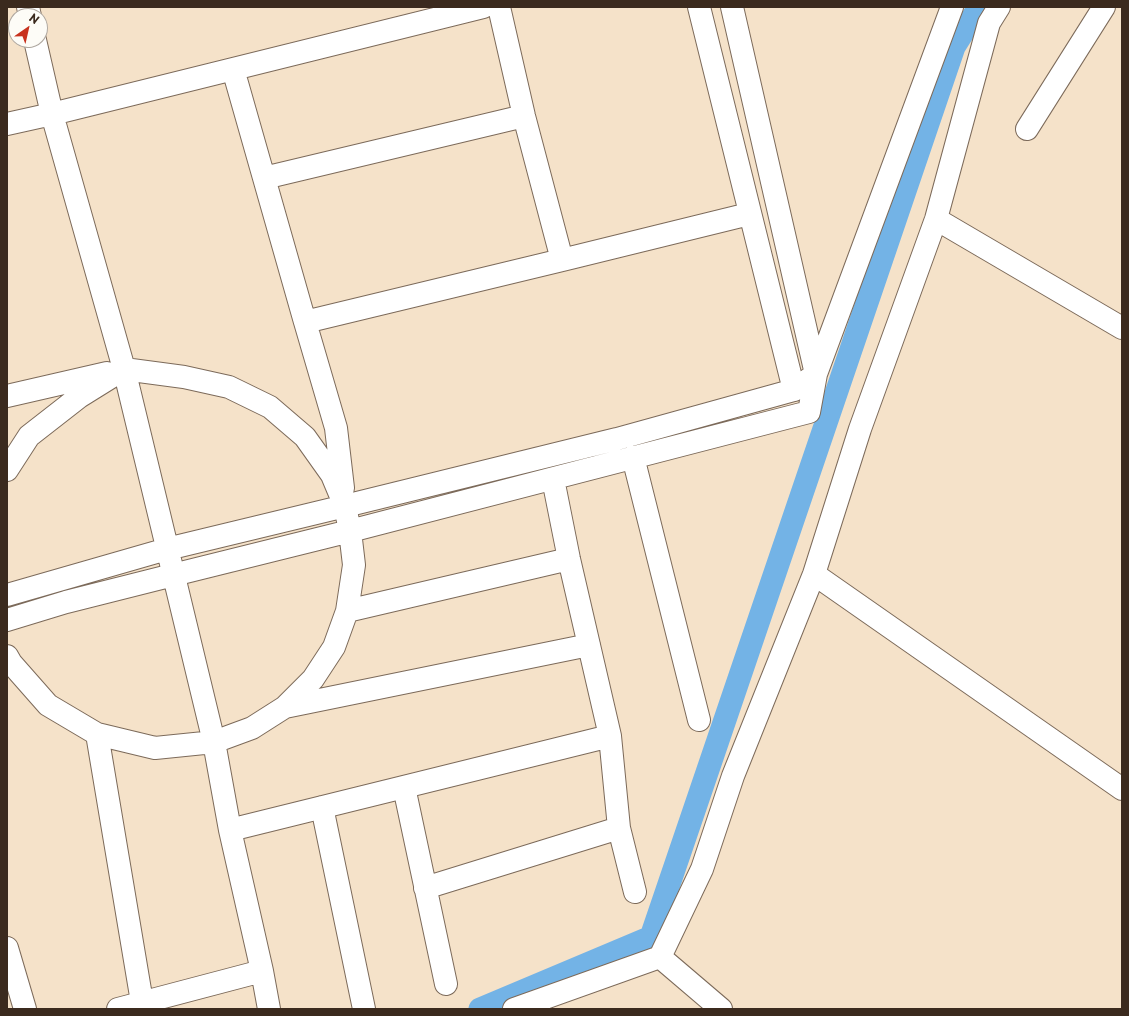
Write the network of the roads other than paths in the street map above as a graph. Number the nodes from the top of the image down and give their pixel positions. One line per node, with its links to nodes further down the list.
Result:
1 (483, 7): 9 (street)
2 (499, 7): 11 (street)
3 (699, 7): 15 (street)
4 (732, 7): 21 (street)
5 (952, 7): 21 (street)
6 (999, 7): 16 (street)
7 (1104, 7): 13 (street)
8 (38, 48): 10 (street)
9 (233, 69): 10 (street); 14 (street)
10 (52, 114): 12 (street); 20 (street)
11 (524, 116): 14 (street); 17 (street)
12 (7, 124)
13 (1027, 129)
14 (264, 178): 18 (street)
15 (749, 214): 17 (street); 22 (street)
16 (936, 219): 19 (street); 31 (street)
17 (562, 260): 18 (street)
18 (305, 322): 27 (street)
19 (1122, 328)
20 (124, 369): 23 (street); 25 (street); 27 (street); 29 (street)
21 (816, 374): 22 (street); 24 (street)
22 (794, 390): 27 (street)
23 (7, 396)
24 (633, 457): 26 (street); 39 (street)
25 (7, 470)
26 (553, 479): 28 (street); 30 (street)
27 (345, 506): 28 (street); 29 (street)
28 (350, 532): 32 (street); 34 (street)
29 (167, 549): 32 (street); 33 (street)
30 (569, 559): 34 (street); 36 (street)
31 (814, 574): 44 (street); 51 (street)
32 (173, 575): 35 (street); 42 (street)
33 (7, 595)
34 (347, 611): 38 (street)
35 (7, 620)
36 (589, 645): 38 (street); 41 (street)
37 (7, 656): 40 (street)
38 (285, 707): 42 (street)
39 (699, 720)
40 (97, 734): 42 (street); 54 (street)
41 (610, 736): 43 (street); 46 (street)
42 (214, 742): 47 (street)
43 (404, 787): 45 (street); 48 (street)
44 (1122, 790)
45 (322, 807): 47 (street); 58 (street)
46 (619, 828): 48 (street); 49 (street)
47 (230, 830): 52 (street)
48 (424, 888): 53 (street)
49 (635, 892)
50 (7, 948): 55 (street)
51 (660, 957): 59 (street); 60 (street)
52 (262, 971): 54 (street); 57 (street)
53 (446, 984)
54 (142, 1002): 56 (street)
55 (25, 1009)
56 (118, 1009)
57 (269, 1009)
58 (364, 1009)
59 (514, 1009)
60 (721, 1009)

